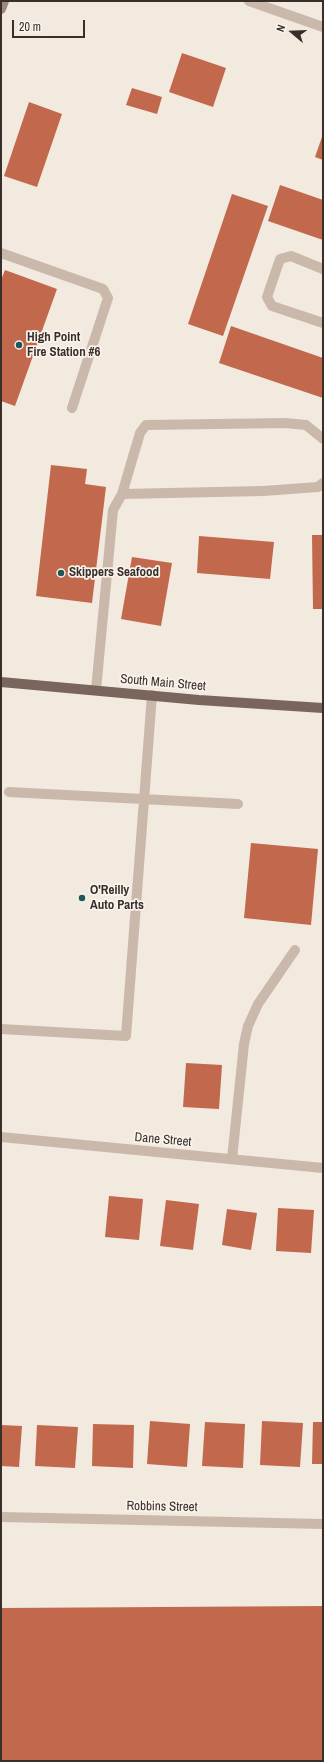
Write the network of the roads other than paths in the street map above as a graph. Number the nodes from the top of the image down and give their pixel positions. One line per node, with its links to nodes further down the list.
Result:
1 (4, 1): 3 (street)
2 (249, 1): 4 (street)
3 (1, 9)
4 (323, 27)
5 (1, 253): 8 (street)
6 (323, 268): 7 (street)
7 (323, 323)
8 (72, 408)
9 (323, 439): 11 (street)
10 (321, 485): 11 (street)
11 (122, 494): 13 (street)
12 (1, 682): 13 (main road, South Main Street)
13 (96, 690): 14 (main road, South Main Street)
14 (152, 695): 15 (main road, South Main Street); 17 (street)
15 (323, 708)
16 (9, 792): 17 (street)
17 (145, 798): 18 (street); 20 (street)
18 (238, 804)
19 (295, 950): 22 (street)
20 (1, 1029)
21 (1, 1137): 22 (street, Dane Street)
22 (232, 1159): 23 (street, Dane Street)
23 (323, 1168)
24 (1, 1517): 25 (street, Robbins Street)
25 (323, 1524)

